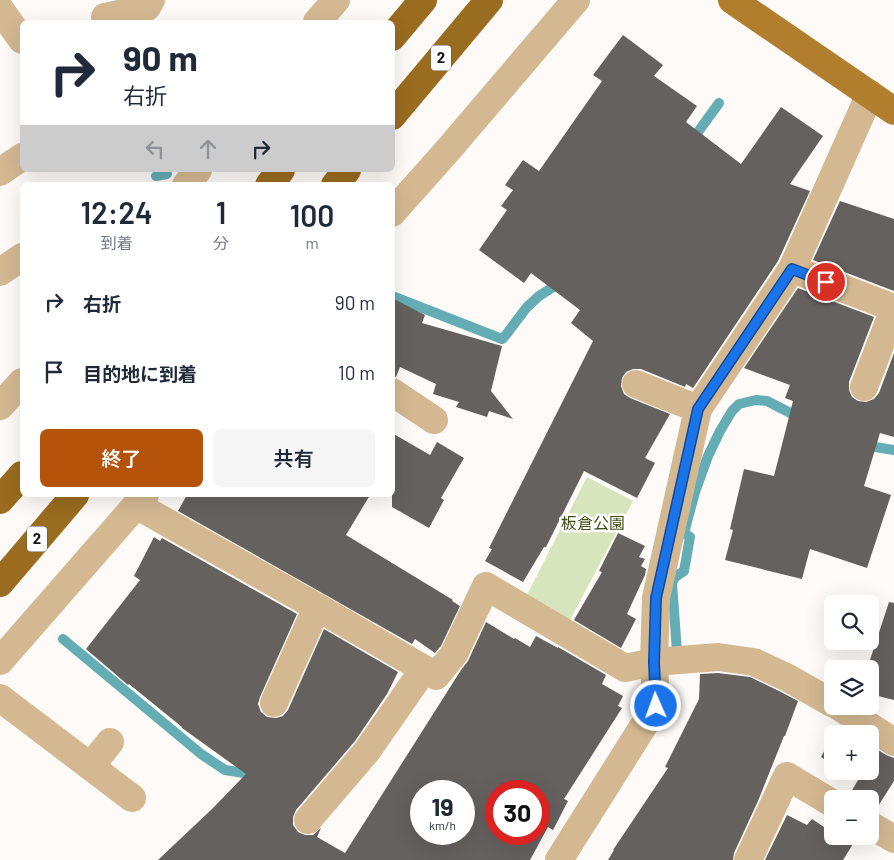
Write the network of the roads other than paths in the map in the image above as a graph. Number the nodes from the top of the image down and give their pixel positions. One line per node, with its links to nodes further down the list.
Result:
1 (151, 0): 8 (street)
2 (336, 0): 9 (street)
3 (423, 0): 10 (highway)
4 (489, 0): 14 (highway, 2)
5 (576, 0): 23 (street)
6 (732, 0): 12 (main road)
7 (0, 8): 11 (street)
8 (103, 13)
9 (319, 20)
10 (395, 33)
11 (20, 37)
12 (870, 94): 13 (main road); 25 (street)
13 (894, 111)
14 (395, 112)
15 (20, 158): 16 (street)
16 (0, 172)
17 (196, 172): 20 (street)
18 (279, 172): 21 (highway)
19 (345, 172): 22 (highway)
20 (188, 182)
21 (271, 182)
22 (337, 182)
23 (395, 210)
24 (20, 258): 26 (street)
25 (792, 269): 27 (street); 33 (street)
26 (0, 272)
27 (894, 309): 30 (street)
28 (20, 384): 32 (street)
29 (636, 384): 33 (street)
30 (864, 387)
31 (395, 394): 34 (street)
32 (0, 406)
33 (698, 409): 42 (street)
34 (434, 420)
35 (20, 476): 37 (highway)
36 (73, 497): 39 (highway, 2)
37 (0, 500)
38 (140, 500): 40 (street); 41 (street)
39 (0, 584)
40 (317, 607): 43 (street); 46 (street)
41 (0, 661)
42 (654, 662): 43 (street); 45 (street); 56 (street)
43 (424, 669): 53 (street)
44 (0, 698): 50 (street)
45 (824, 698)
46 (274, 702)
47 (852, 715): 49 (street)
48 (110, 742): 50 (street)
49 (894, 742)
50 (91, 766): 51 (street)
51 (132, 798)
52 (824, 798): 57 (street)
53 (308, 820)
54 (879, 830): 55 (street)
55 (894, 839)
56 (559, 860)
57 (748, 860)

